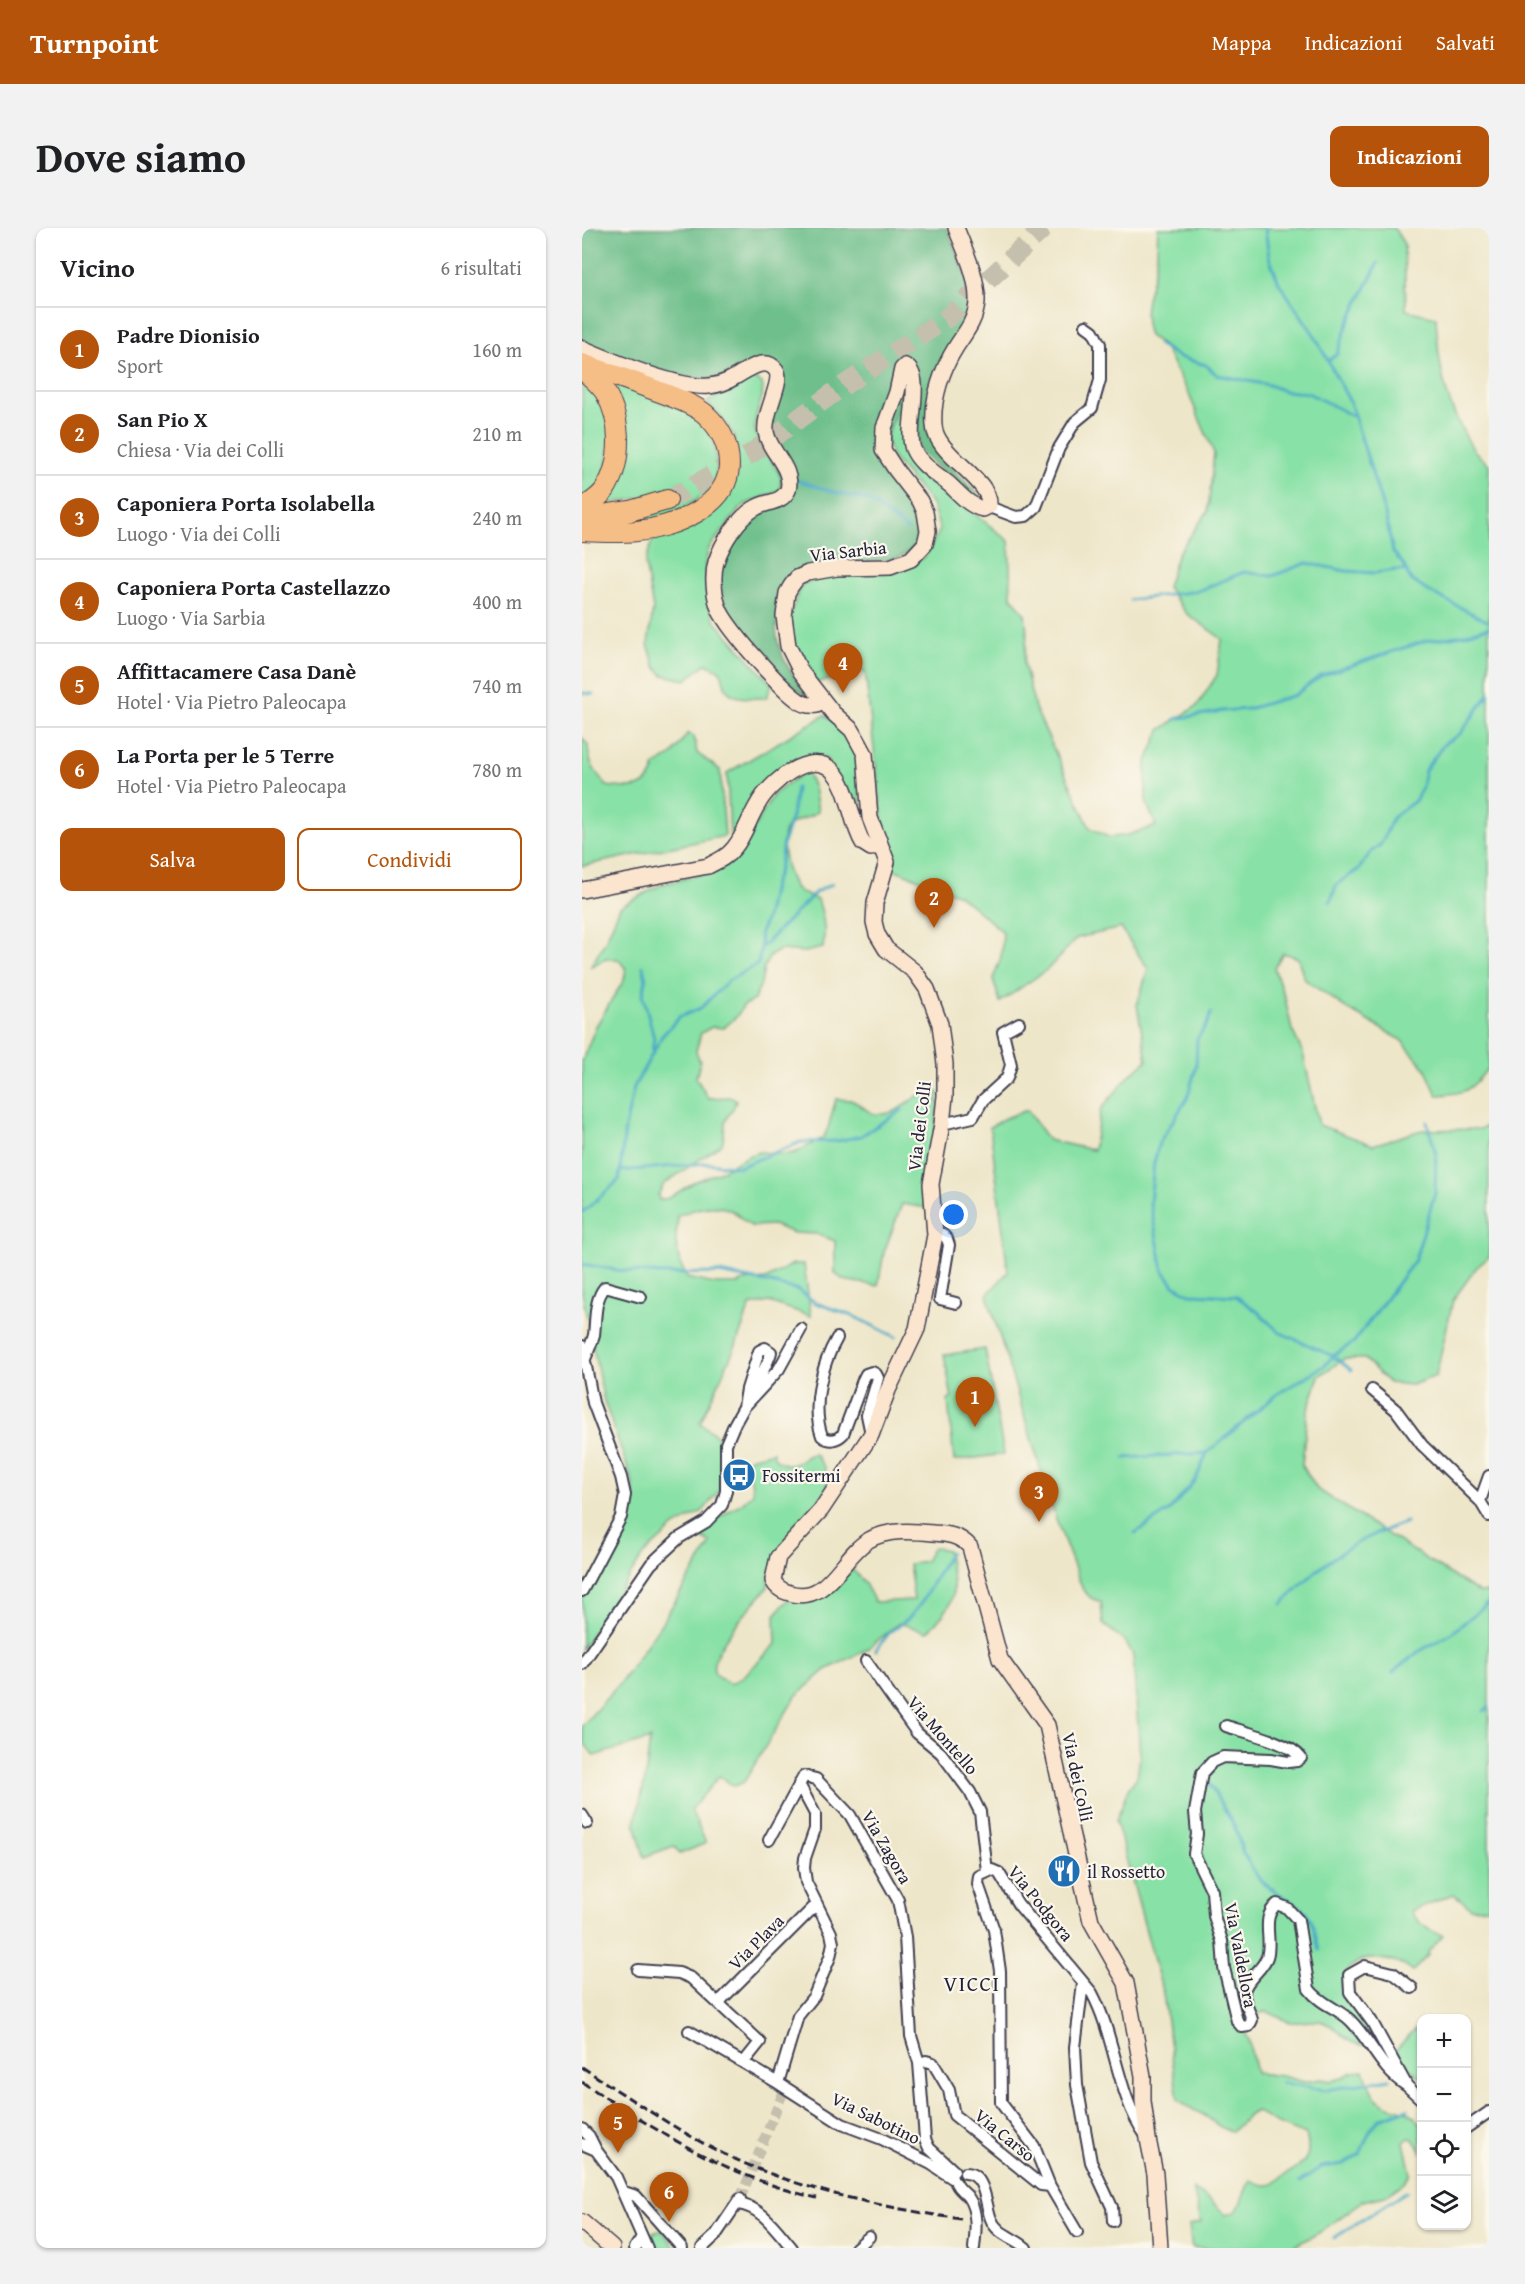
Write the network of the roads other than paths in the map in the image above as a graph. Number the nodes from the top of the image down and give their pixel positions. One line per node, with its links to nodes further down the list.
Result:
1 (956, 228): 7 (street)
2 (1086, 326): 7 (street)
3 (582, 348): 11 (street)
4 (582, 364): 10 (highway)
5 (582, 369): 8 (highway)
6 (667, 500): 9 (highway)
7 (988, 507): 11 (street, Via Sarbia)
8 (582, 508)
9 (582, 518)
10 (590, 531)
11 (822, 700): 12 (street, Via Sarbia)
12 (879, 840): 13 (street); 15 (street, Via dei Colli)
13 (582, 890)
14 (1019, 1023): 15 (street)
15 (942, 1124): 16 (street, Via dei Colli)
16 (935, 1235): 18 (street, Via dei Colli); 25 (street, Via dei Colli)
17 (641, 1297): 22 (street)
18 (956, 1303)
19 (801, 1329): 24 (street)
20 (837, 1338): 25 (street)
21 (582, 1346): 22 (street)
22 (585, 1359): 29 (street)
23 (1372, 1390): 27 (street)
24 (744, 1407): 24 (street); 31 (street)
25 (871, 1435): 50 (street, Via dei Colli)
26 (1489, 1476): 27 (street)
27 (1480, 1501): 28 (street)
28 (1489, 1516)
29 (582, 1590)
30 (866, 1661): 35 (street, Via Montello)
31 (582, 1664)
32 (1226, 1726): 45 (street, Via Valdellora)
33 (799, 1784): 34 (street); 36 (street); 43 (street, Via Zagora)
34 (769, 1840)
35 (987, 1871): 38 (street, Via Podgora); 54 (street, Via Podgora)
36 (818, 1904): 40 (street, Via Plava); 44 (street)
37 (638, 1970): 40 (street)
38 (1083, 1983): 50 (street, Via Podgora); 56 (street)
39 (1412, 1988): 45 (street, Via Valdellora)
40 (718, 2003): 42 (street)
41 (688, 2031): 42 (street, Via Sabotino)
42 (744, 2062): 44 (street, Via Sabotino)
43 (919, 2063): 53 (street); 54 (street, Via Carso)
44 (782, 2086): 53 (street, Via Sabotino)
45 (1407, 2086): 46 (street, Via Valdellora)
46 (1417, 2095)
47 (1489, 2112): 48 (street)
48 (1471, 2125)
49 (582, 2129): 52 (street)
50 (1148, 2139): 70 (street, Via dei Colli)
51 (582, 2144): 52 (street)
52 (596, 2150): 55 (street)
53 (959, 2180): 68 (street); 69 (street)
54 (1048, 2187): 58 (street, Via Carso)
55 (624, 2192): 59 (street); 64 (street)
56 (1113, 2221)
57 (582, 2222): 61 (street)
58 (1077, 2232)
59 (642, 2237): 62 (street); 63 (street)
60 (869, 2237): 67 (street)
61 (612, 2248)
62 (635, 2248)
63 (647, 2248)
64 (682, 2248)
65 (702, 2248): 66 (street)
66 (792, 2248)
67 (856, 2248)
68 (974, 2248)
69 (1026, 2248)
70 (1160, 2248)

